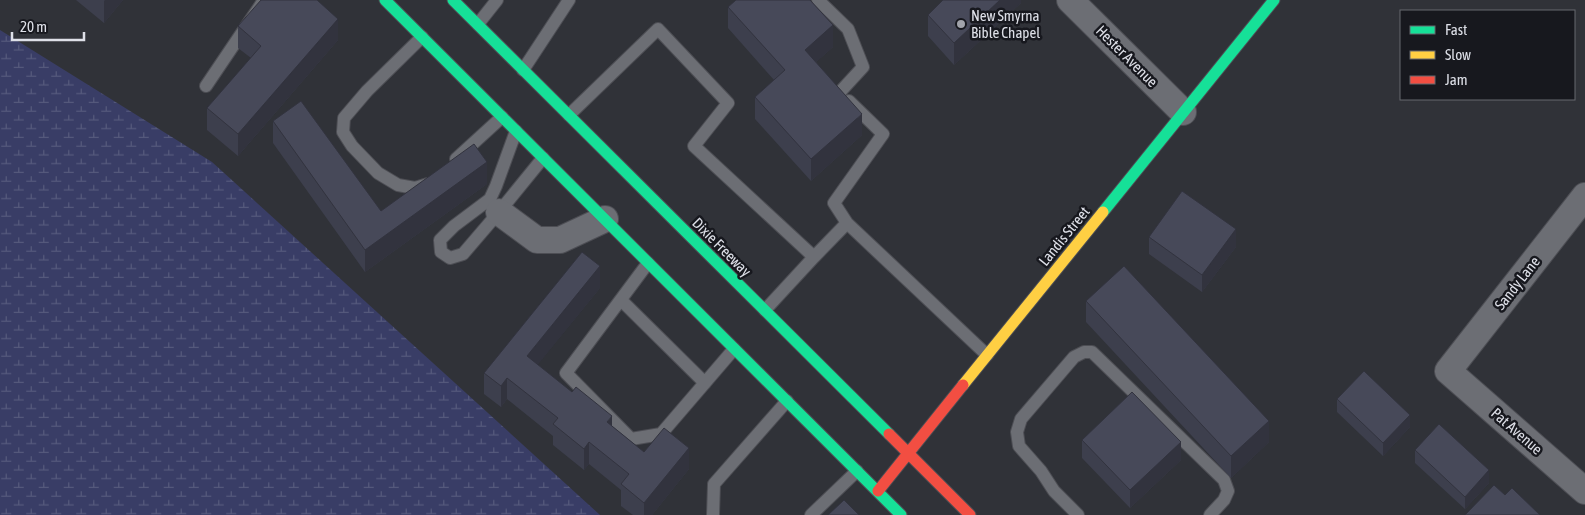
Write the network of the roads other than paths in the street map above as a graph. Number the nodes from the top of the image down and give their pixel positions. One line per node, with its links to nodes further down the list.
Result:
1 (264, 0): 12 (lane)
2 (385, 0): 10 (main road)
3 (453, 0): 9 (main road, Dixie Freeway)
4 (497, 0): 9 (lane)
5 (569, 0): 11 (lane)
6 (818, 0): 21 (lane)
7 (1070, 0): 13 (street, Hester Avenue)
8 (1274, 0): 13 (main road, Landis Street)
9 (478, 24): 11 (main road, Dixie Freeway)
10 (422, 37): 15 (main road); 15 (lane)
11 (523, 70): 14 (main road, Dixie Freeway)
12 (206, 86)
13 (1183, 112): 27 (main road, Landis Street)
14 (569, 115): 22 (lane); 25 (main road, Dixie Freeway)
15 (502, 116): 16 (main road)
16 (516, 131): 17 (main road); 19 (lane)
17 (543, 158): 19 (lane); 20 (main road)
18 (1585, 196): 28 (street, Sandy Lane)
19 (499, 212): 20 (street)
20 (605, 220): 23 (main road)
21 (847, 223): 22 (lane); 27 (lane)
22 (814, 257): 25 (lane)
23 (648, 262): 24 (lane); 26 (main road)
24 (621, 300): 29 (lane); 29 (lane)
25 (765, 310): 31 (main road, Dixie Freeway)
26 (734, 349): 29 (lane); 30 (main road)
27 (987, 355): 31 (main road, Landis Street)
28 (1448, 371): 33 (street, Pat Avenue)
29 (705, 383)
30 (787, 401): 32 (main road); 35 (lane)
31 (908, 453): 34 (main road, Landis Street); 38 (main road, Dixie Freeway)
32 (857, 472): 34 (main road); 36 (lane)
33 (1585, 491)
34 (878, 492): 37 (main road)
35 (713, 515)
36 (812, 515)
37 (901, 515)
38 (970, 515)
39 (1078, 515): 40 (lane)
40 (1210, 515)

